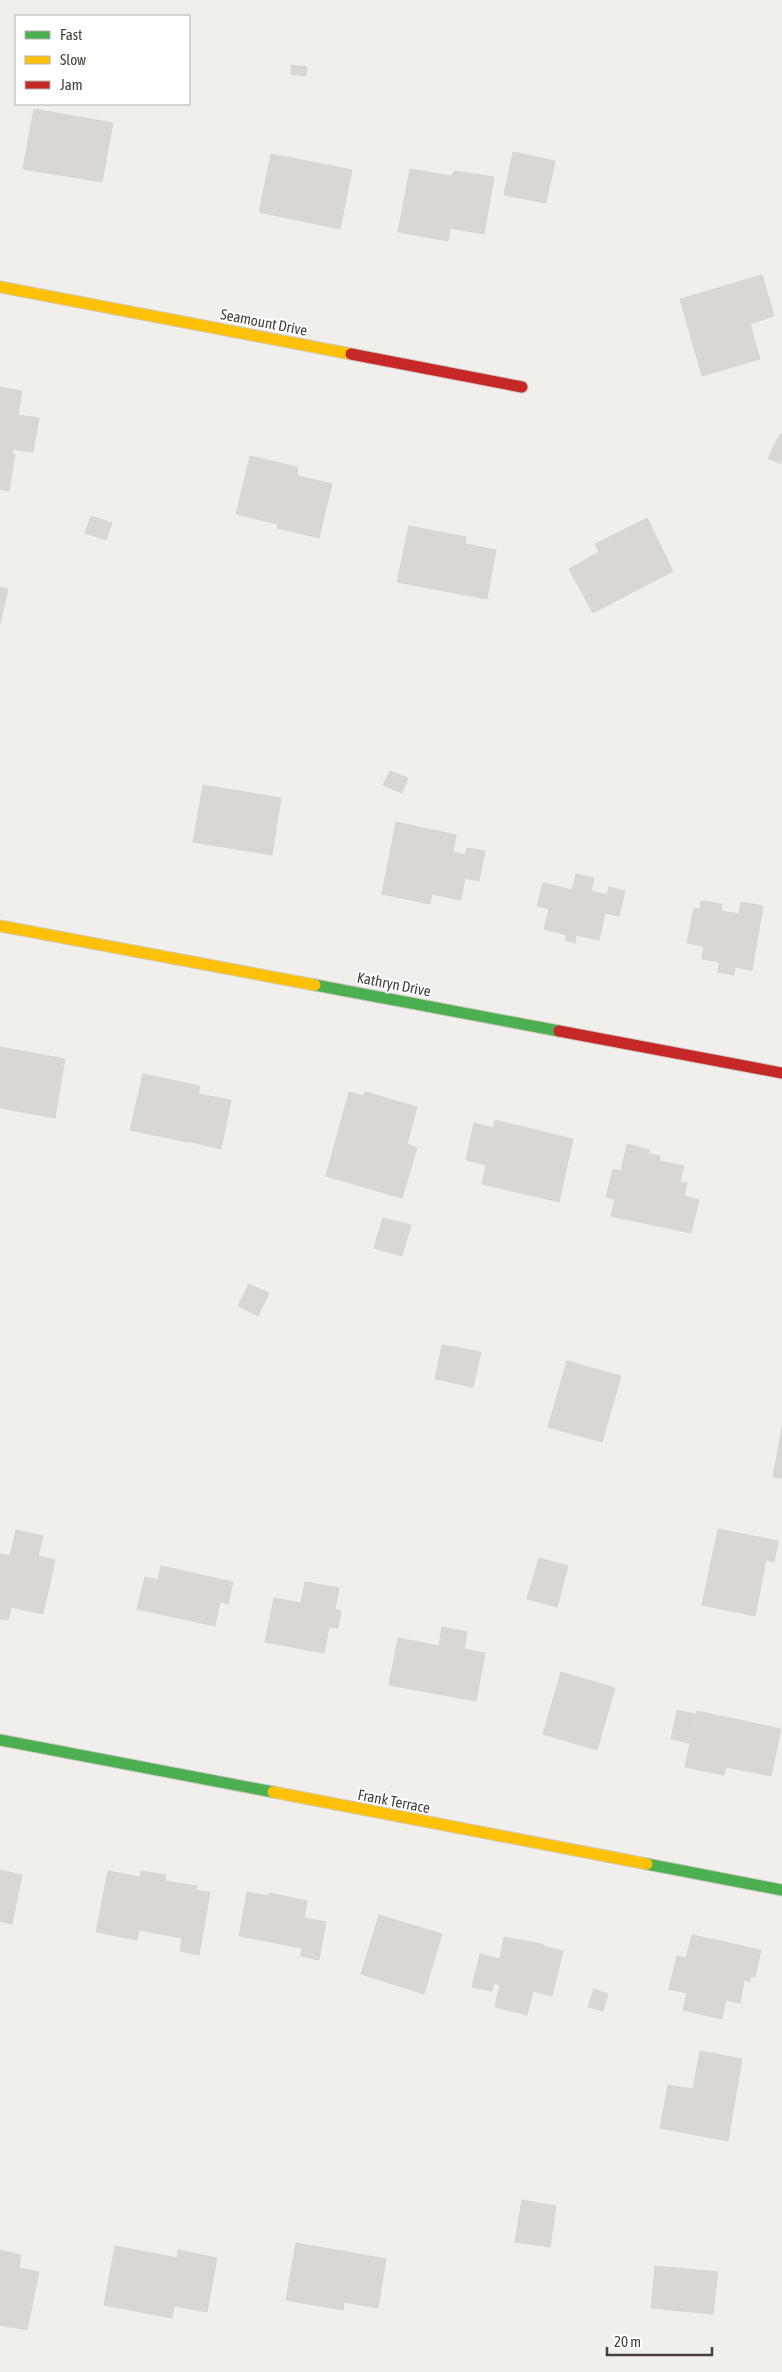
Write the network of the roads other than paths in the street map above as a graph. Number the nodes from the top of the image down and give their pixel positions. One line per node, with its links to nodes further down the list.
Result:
1 (0, 287): 2 (street, Seamount Drive)
2 (522, 387)
3 (0, 926): 4 (street, Kathryn Drive)
4 (782, 1073)
5 (0, 1740): 6 (street, Frank Terrace)
6 (782, 1890)

